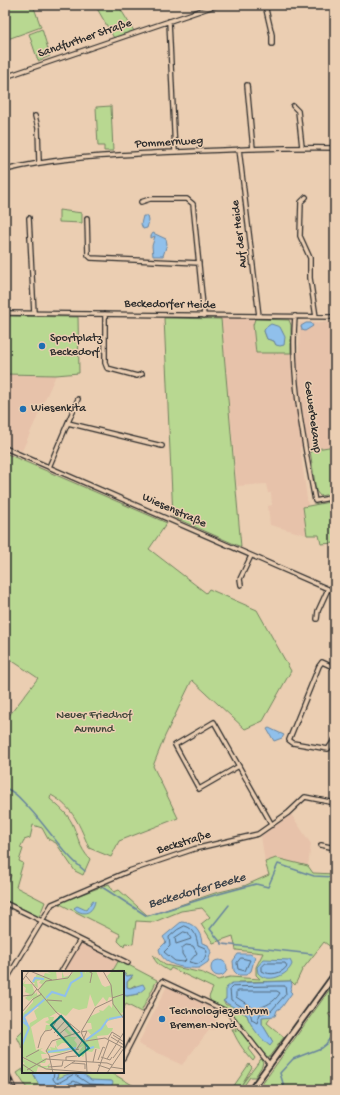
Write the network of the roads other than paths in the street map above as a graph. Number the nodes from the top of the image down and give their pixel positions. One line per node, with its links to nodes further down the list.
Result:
1 (217, 5): 3 (street, Sandfurther Straße)
2 (265, 5): 4 (street)
3 (169, 22): 5 (street, Sandfurther Straße); 13 (street)
4 (272, 44)
5 (5, 77)
6 (247, 85): 12 (street)
7 (293, 106): 9 (street)
8 (35, 116): 14 (street)
9 (302, 147): 10 (street, Pommernweg); 12 (street, Pommernweg)
10 (335, 148)
11 (240, 149): 12 (street, Pommernweg); 13 (street, Pommernweg); 25 (street, Auf der Heide)
12 (253, 149)
13 (175, 152): 14 (street, Pommernweg)
14 (39, 162): 15 (street, Pommernweg)
15 (5, 170)
16 (306, 197): 27 (street)
17 (141, 202): 20 (street)
18 (29, 218): 22 (street)
19 (87, 218): 20 (street)
20 (198, 263): 24 (street)
21 (5, 313): 22 (street, Beckedorfer Heide)
22 (34, 313): 23 (street, Beckedorfer Heide)
23 (105, 314): 24 (street, Beckedorfer Heide); 29 (street)
24 (204, 316): 25 (street, Beckedorfer Heide)
25 (259, 316): 26 (street, Beckedorfer Heide)
26 (295, 316): 27 (street, Beckedorfer Heide); 35 (street, Gewerbekamp)
27 (316, 317): 28 (street, Beckedorfer Heide)
28 (335, 318)
29 (142, 374)
30 (78, 399): 31 (street)
31 (68, 424): 32 (street); 34 (street)
32 (162, 446)
33 (5, 448): 34 (street, Wiesenstraße)
34 (49, 467): 36 (street, Wiesenstraße)
35 (335, 497)
36 (251, 556): 37 (street); 38 (street, Wiesenstraße)
37 (241, 586)
38 (328, 589): 39 (street, Wiesenstraße); 40 (street)
39 (335, 592)
40 (317, 619)
41 (335, 668): 42 (street)
42 (335, 739)
43 (239, 766): 43 (street); 45 (street)
44 (335, 803): 45 (street, Beckstraße)
45 (272, 824): 49 (street, Beckstraße)
46 (321, 845): 47 (street)
47 (335, 848)
48 (5, 903): 49 (street)
49 (41, 920): 50 (street); 54 (street, Beckstraße)
50 (80, 940): 51 (street); 52 (street)
51 (128, 963)
52 (62, 971)
53 (335, 974): 56 (street)
54 (5, 982)
55 (124, 1055): 56 (street)
56 (270, 1065): 57 (street)
57 (251, 1090)

